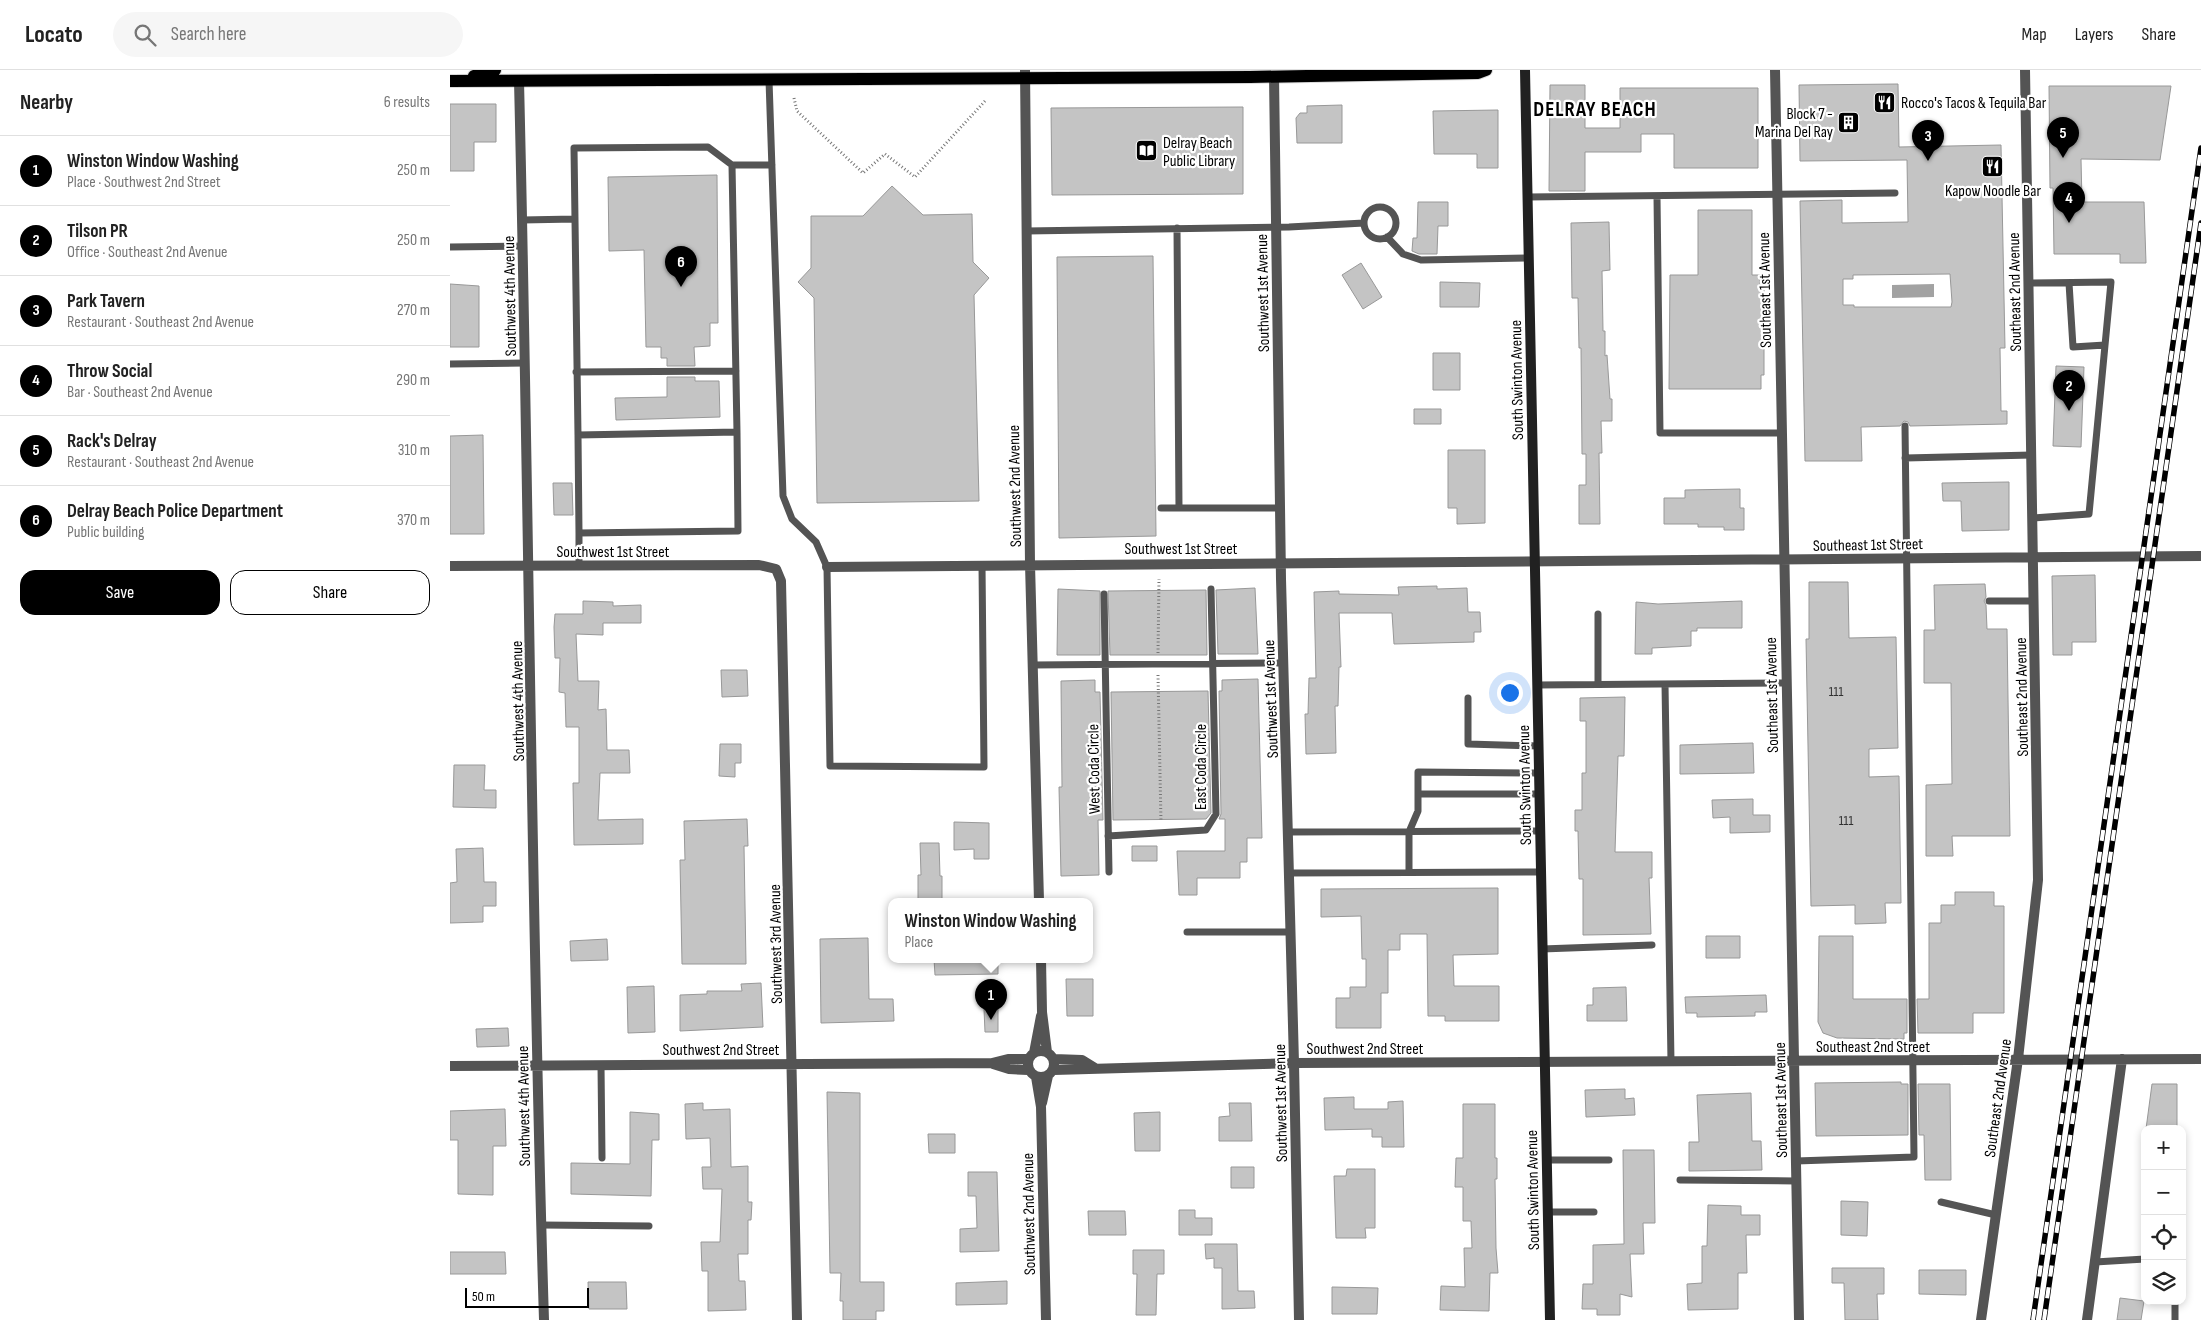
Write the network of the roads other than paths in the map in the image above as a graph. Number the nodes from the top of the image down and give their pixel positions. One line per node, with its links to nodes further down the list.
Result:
1 (495, 70): 11 (main road)
2 (1486, 70): 7 (main road)
3 (1525, 70): 16 (street, South Swinton Avenue)
4 (1775, 70): 15 (street, Southeast 1st Avenue)
5 (2025, 70): 29 (street, Southeast 2nd Avenue)
6 (1239, 73): 7 (main road); 8 (main road)
7 (1279, 73): 21 (street, Southwest 1st Avenue)
8 (1025, 74): 10 (main road); 23 (street, Southwest 2nd Avenue)
9 (522, 75): 10 (main road); 11 (main road); 19 (street, Southwest 4th Avenue)
10 (769, 75): 12 (lane)
11 (450, 81)
12 (772, 164): 13 (lane); 57 (lane)
13 (732, 165): 18 (lane); 33 (lane)
14 (1895, 193): 15 (lane)
15 (1777, 195): 17 (lane); 37 (street, Southeast 1st Avenue)
16 (1527, 197): 17 (lane); 27 (street, South Swinton Avenue)
17 (1658, 197): 37 (lane)
18 (575, 219): 19 (lane); 34 (lane)
19 (522, 220): 25 (street, Southwest 4th Avenue)
20 (1364, 223): 21 (lane); 24 (lane); 24 (lane)
21 (1276, 227): 22 (lane); 43 (street, Southwest 1st Avenue)
22 (1177, 228): 23 (lane); 42 (lane)
23 (1026, 231): 52 (street, Southwest 2nd Avenue)
24 (1387, 237): 27 (lane)
25 (523, 246): 26 (lane); 31 (street, Southwest 4th Avenue)
26 (450, 247)
27 (1529, 258): 50 (street, South Swinton Avenue)
28 (2069, 282): 29 (lane); 30 (lane); 30 (lane)
29 (2029, 283): 39 (street, Southeast 2nd Avenue)
30 (2105, 345): 44 (lane)
31 (525, 363): 32 (lane); 55 (street, Southwest 4th Avenue)
32 (450, 364)
33 (736, 371): 34 (lane); 36 (lane)
34 (576, 372): 38 (lane)
35 (1905, 426): 40 (lane)
36 (737, 432): 38 (lane); 45 (lane)
37 (1781, 433): 49 (street, Southeast 1st Avenue)
38 (578, 435): 45 (lane)
39 (2032, 455): 40 (lane); 44 (street, Southeast 2nd Avenue)
40 (1905, 458): 48 (lane)
41 (1161, 508): 42 (lane)
42 (1179, 508): 43 (lane)
43 (1280, 508): 51 (street, Southwest 1st Avenue)
44 (2033, 518): 47 (street, Southeast 2nd Avenue)
45 (579, 533): 56 (lane)
46 (2201, 556): 47 (street, Southeast 1st Street)
47 (2033, 558): 48 (street, Southeast 1st Street); 61 (street, Southeast 2nd Avenue)
48 (1908, 559): 49 (street, Southeast 1st Street); 95 (lane)
49 (1783, 560): 50 (street, Southeast 1st Street); 68 (street, Southeast 1st Avenue)
50 (1535, 561): 51 (street, Southwest 1st Street); 71 (street, South Swinton Avenue)
51 (1281, 562): 52 (street, Southwest 1st Street); 64 (street, Southwest 1st Avenue)
52 (1030, 564): 53 (street, Southwest 1st Street); 66 (street, Southwest 2nd Avenue)
53 (982, 565): 57 (street, Southwest 1st Street); 57 (lane)
54 (450, 566): 55 (street, Southwest 1st Street)
55 (530, 566): 56 (street, Southwest 1st Street); 105 (street, Southwest 4th Avenue)
56 (579, 566): 58 (street, Southwest 1st Street)
57 (827, 567)
58 (776, 569): 100 (street, Southwest 3rd Avenue)
59 (1211, 589): 65 (lane)
60 (1104, 594): 67 (lane, West Coda Circle)
61 (2034, 600): 62 (lane); 92 (street, Southeast 2nd Avenue)
62 (1989, 601)
63 (1598, 614): 69 (lane)
64 (1284, 663): 65 (lane); 78 (street, Southwest 1st Avenue)
65 (1212, 664): 67 (lane); 80 (lane, East Coda Circle)
66 (1033, 665): 67 (lane); 85 (street, Southwest 2nd Avenue)
67 (1105, 665): 80 (lane, West Coda Circle)
68 (1786, 683): 70 (lane); 96 (street, Southeast 1st Avenue)
69 (1598, 684): 70 (lane); 71 (lane)
70 (1665, 684): 97 (lane)
71 (1537, 685): 73 (street, South Swinton Avenue)
72 (1468, 698): 73 (lane)
73 (1538, 746): 74 (street, South Swinton Avenue)
74 (1539, 773): 75 (lane); 76 (street, South Swinton Avenue)
75 (1419, 794): 76 (lane); 79 (lane)
76 (1539, 794): 77 (street, South Swinton Avenue)
77 (1540, 831): 79 (lane); 83 (street, South Swinton Avenue)
78 (1288, 832): 79 (lane); 84 (street, Southwest 1st Avenue)
79 (1409, 832): 82 (lane)
80 (1108, 836): 81 (lane, West Coda Circle)
81 (1109, 872)
82 (1409, 872): 83 (lane); 84 (lane)
83 (1541, 872): 89 (street, South Swinton Avenue)
84 (1289, 873): 87 (street, Southwest 1st Avenue)
85 (1039, 898)
86 (1187, 932): 87 (lane)
87 (1291, 932): 98 (street, Southwest 1st Avenue)
88 (1652, 945): 89 (lane)
89 (1542, 948): 99 (street, South Swinton Avenue)
90 (1041, 963): 91 (street, Southwest 2nd Avenue)
91 (1042, 1012): 101 (street, Southwest 2nd Avenue); 103 (street, Southwest 2nd Avenue)
92 (2018, 1059): 93 (street, Southeast 2nd Street); 95 (street, Southeast 2nd Street); 116 (street, Southeast 2nd Avenue)
93 (2122, 1059): 94 (street, Southeast 2nd Street); 120 (street)
94 (2201, 1059)
95 (1914, 1060): 96 (street, Southeast 2nd Street); 110 (lane)
96 (1794, 1061): 97 (street, Southeast 2nd Street); 110 (street, Southeast 1st Avenue)
97 (1671, 1062): 99 (street, Southeast 2nd Street)
98 (1294, 1063): 99 (street, Southwest 2nd Street); 101 (street, Southwest 2nd Street); 125 (street, Southwest 1st Avenue)
99 (1544, 1063): 108 (street, South Swinton Avenue)
100 (793, 1064): 102 (street, Southwest 2nd Street); 103 (street, Southwest 2nd Street); 123 (street, Southwest 3rd Avenue)
101 (1051, 1064): 103 (street, Southwest 2nd Street); 103 (street, Southwest 2nd Street); 106 (street, Southwest 2nd Avenue)
102 (601, 1065): 105 (street, Southwest 2nd Street); 107 (lane)
103 (1031, 1065): 106 (street, Southwest 2nd Avenue)
104 (450, 1066): 105 (street, Southwest 2nd Street)
105 (537, 1066): 117 (street, Southwest 4th Avenue)
106 (1041, 1107): 124 (street, Southwest 2nd Avenue)
107 (602, 1158)
108 (1546, 1160): 109 (lane); 114 (street, South Swinton Avenue)
109 (1609, 1160)
110 (1796, 1161): 112 (street, Southeast 1st Avenue)
111 (1680, 1180): 112 (lane)
112 (1796, 1181): 127 (street, Southeast 1st Avenue)
113 (1941, 1202): 116 (lane)
114 (1548, 1212): 115 (lane); 126 (street, South Swinton Avenue)
115 (1594, 1212)
116 (1996, 1215): 128 (street, Southeast 2nd Avenue)
117 (541, 1225): 118 (lane); 122 (street, Southwest 4th Avenue)
118 (648, 1226)
119 (2141, 1259): 120 (lane)
120 (2095, 1262): 129 (street)
121 (2175, 1305): 130 (lane)
122 (544, 1320)
123 (797, 1320)
124 (1046, 1320)
125 (1299, 1320)
126 (1550, 1320)
127 (1799, 1320)
128 (1981, 1320)
129 (2087, 1320)
130 (2174, 1320)

